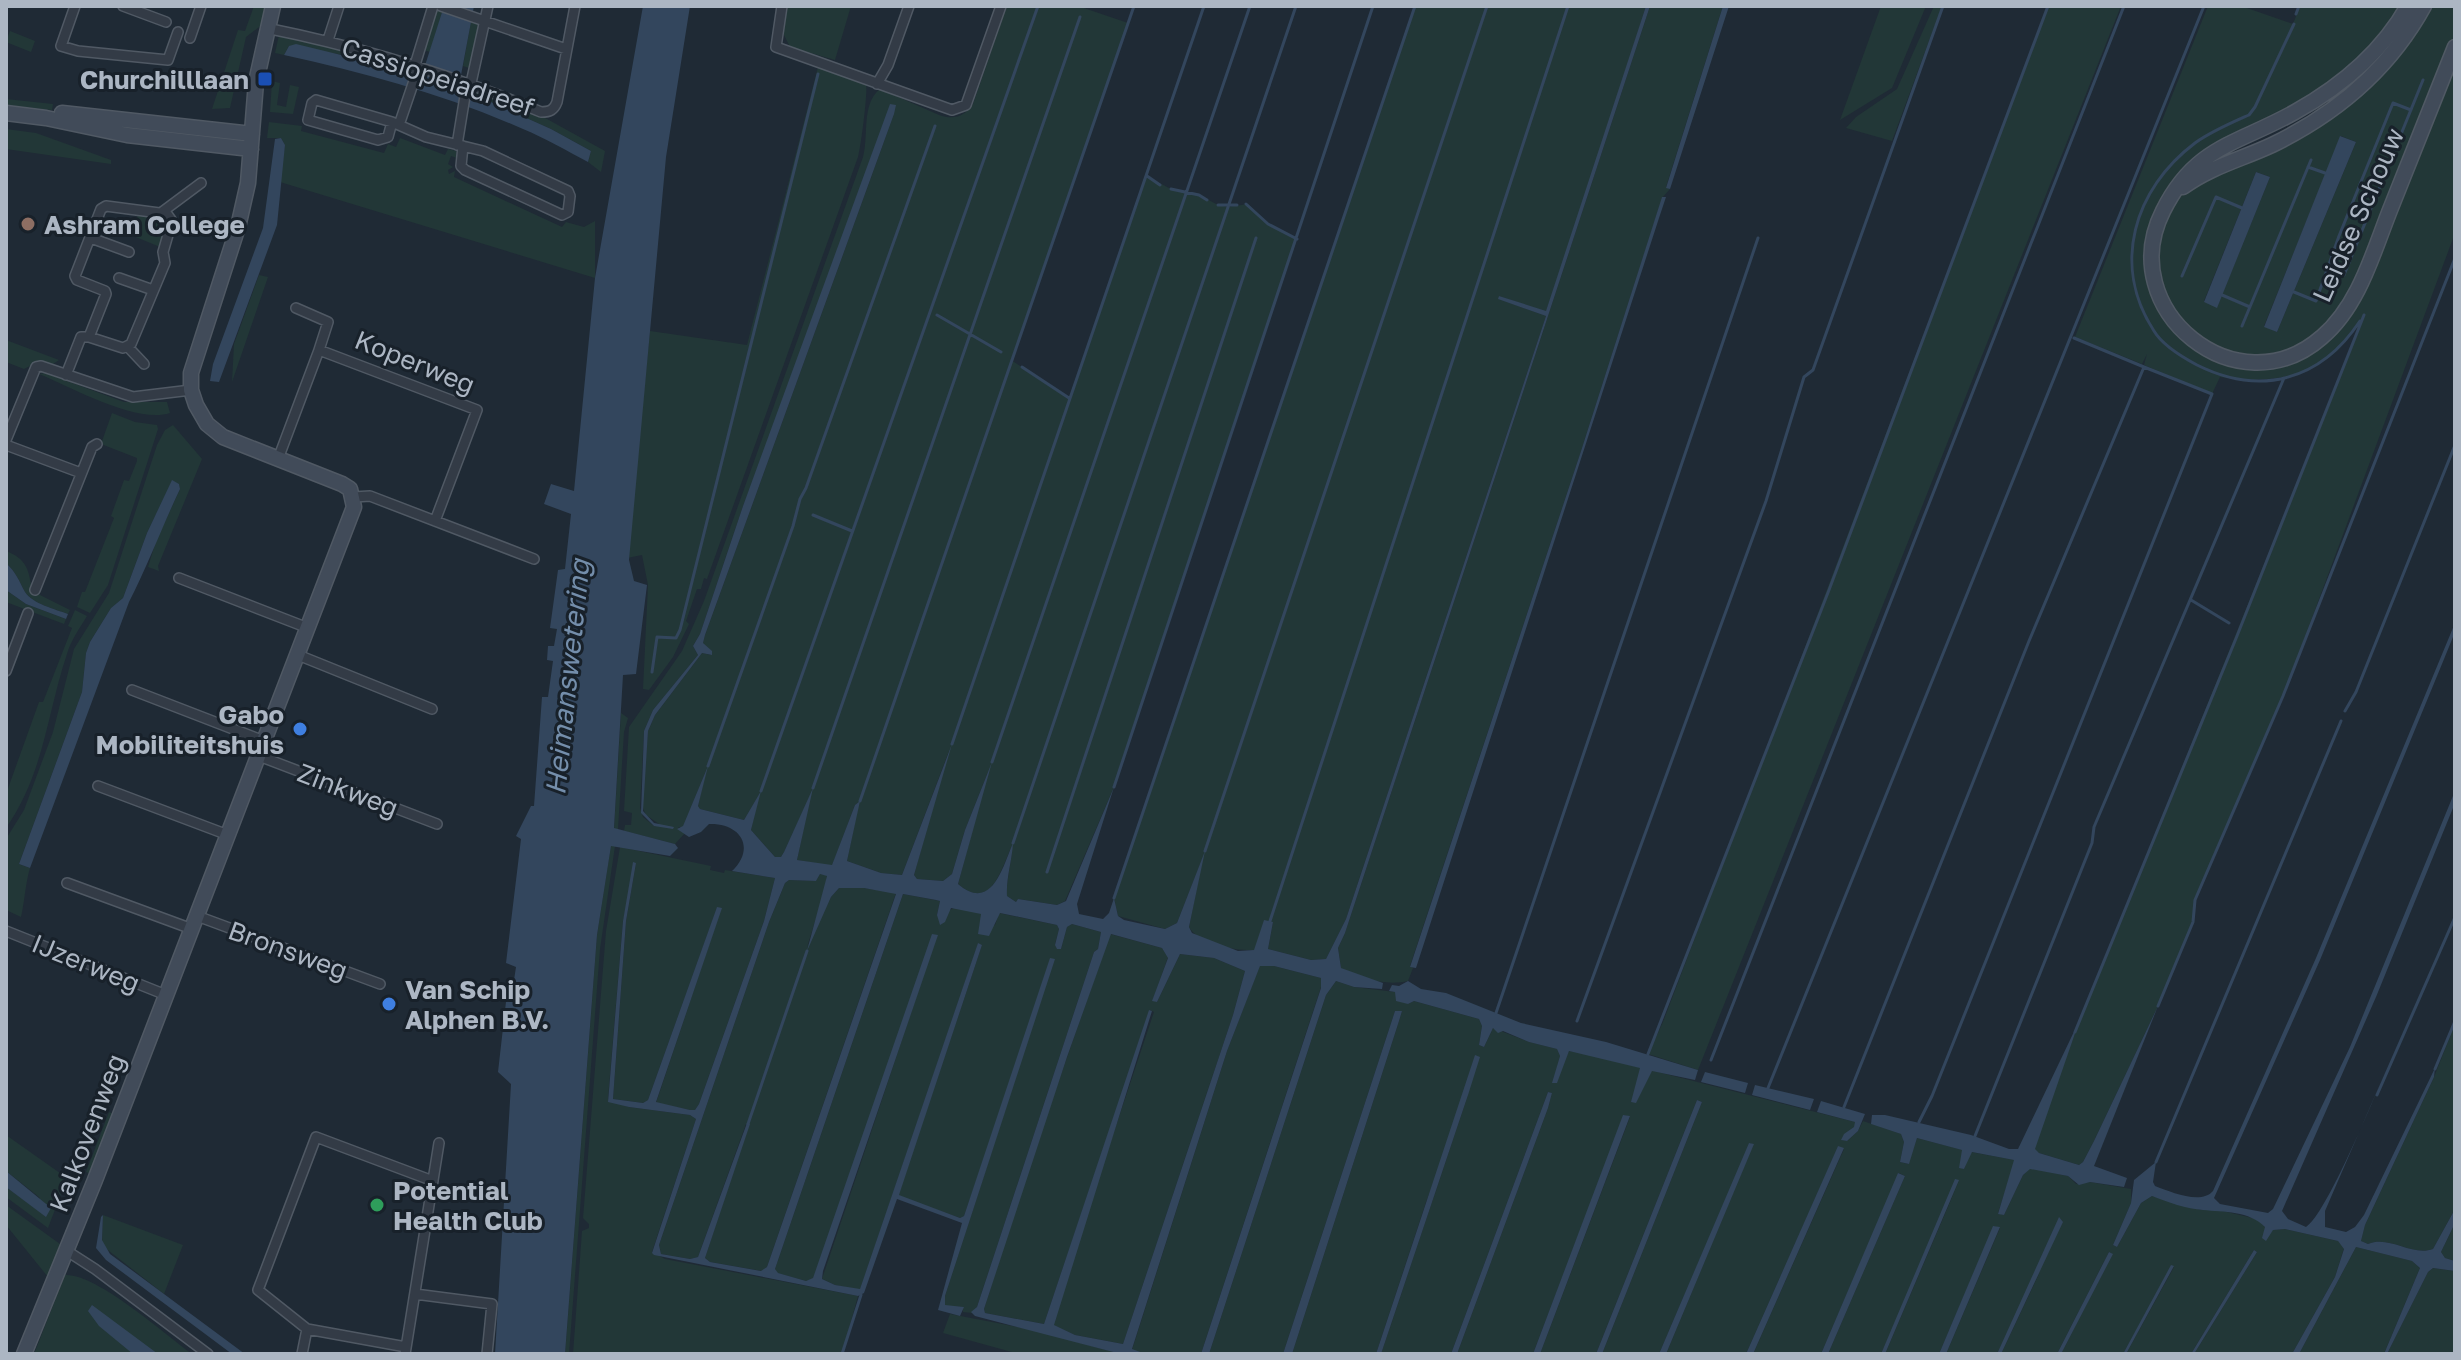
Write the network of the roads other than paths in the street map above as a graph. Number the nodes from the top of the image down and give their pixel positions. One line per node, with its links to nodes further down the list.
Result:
1 (75, 6): 18 (street)
2 (123, 6): 16 (street)
3 (201, 6): 19 (street)
4 (273, 6): 17 (street)
5 (339, 6): 20 (street)
6 (433, 6): 23 (street)
7 (441, 6): 15 (street)
8 (488, 6): 15 (street)
9 (575, 6): 22 (street, Cassiopeiadreef)
10 (782, 6): 25 (street)
11 (909, 6): 25 (street)
12 (1001, 6): 25 (street)
13 (2408, 6): 32 (street, Leidse Schouw)
14 (2424, 6): 32 (street)
15 (485, 21): 22 (street); 24 (street)
16 (166, 22)
17 (266, 28): 20 (street, Cassiopeiadreef); 29 (street)
18 (178, 32)
19 (190, 38)
20 (328, 40): 23 (street, Cassiopeiadreef)
21 (2455, 47): 32 (street, Leidse Schouw)
22 (566, 49): 24 (street, Cassiopeiadreef)
23 (419, 68): 24 (street, Cassiopeiadreef); 28 (street)
24 (466, 84): 30 (street)
25 (877, 84)
26 (6, 107): 29 (street)
27 (6, 113): 29 (street)
28 (395, 123): 28 (street); 30 (street)
29 (252, 142): 44 (street)
30 (460, 146): 30 (street)
31 (201, 183): 33 (street)
32 (2173, 194)
33 (162, 212): 34 (street); 37 (street)
34 (91, 238): 35 (street); 39 (street)
35 (129, 252)
36 (119, 278): 37 (street)
37 (153, 290): 40 (street)
38 (296, 308): 41 (street, Koperweg)
39 (89, 337): 40 (street); 43 (street)
40 (128, 347): 42 (street)
41 (319, 350): 47 (street, Koperweg); 50 (street, Koperweg)
42 (144, 364)
43 (66, 375): 44 (street); 45 (street)
44 (191, 390): 47 (street)
45 (6, 442): 48 (street)
46 (97, 444): 48 (street)
47 (278, 459): 49 (street)
48 (81, 473): 53 (street)
49 (354, 497): 50 (street); 55 (street, Kalkovenweg)
50 (435, 521): 51 (street)
51 (534, 559)
52 (179, 578): 55 (street)
53 (35, 590)
54 (28, 613): 57 (street)
55 (308, 628): 56 (street, Kalkovenweg)
56 (298, 655): 59 (street); 60 (street, Kalkovenweg)
57 (6, 671)
58 (132, 690): 60 (street)
59 (432, 709)
60 (262, 748): 62 (street, Zinkweg); 63 (street, Kalkovenweg)
61 (98, 786): 63 (street)
62 (437, 824)
63 (228, 835): 65 (street, Kalkovenweg)
64 (67, 883): 65 (street)
65 (194, 922): 67 (street, Bronsweg); 68 (street, Kalkovenweg)
66 (6, 931): 68 (street, IJzerweg)
67 (380, 984)
68 (166, 995): 71 (street, Kalkovenweg)
69 (439, 1143): 70 (street)
70 (433, 1181): 72 (street); 73 (street)
71 (67, 1251): 75 (street, Kalkovenweg); 76 (street)
72 (415, 1294): 74 (street); 78 (street)
73 (307, 1329): 74 (street); 77 (street)
74 (406, 1350)
75 (24, 1354)
76 (208, 1354)
77 (302, 1354)
78 (487, 1354)

